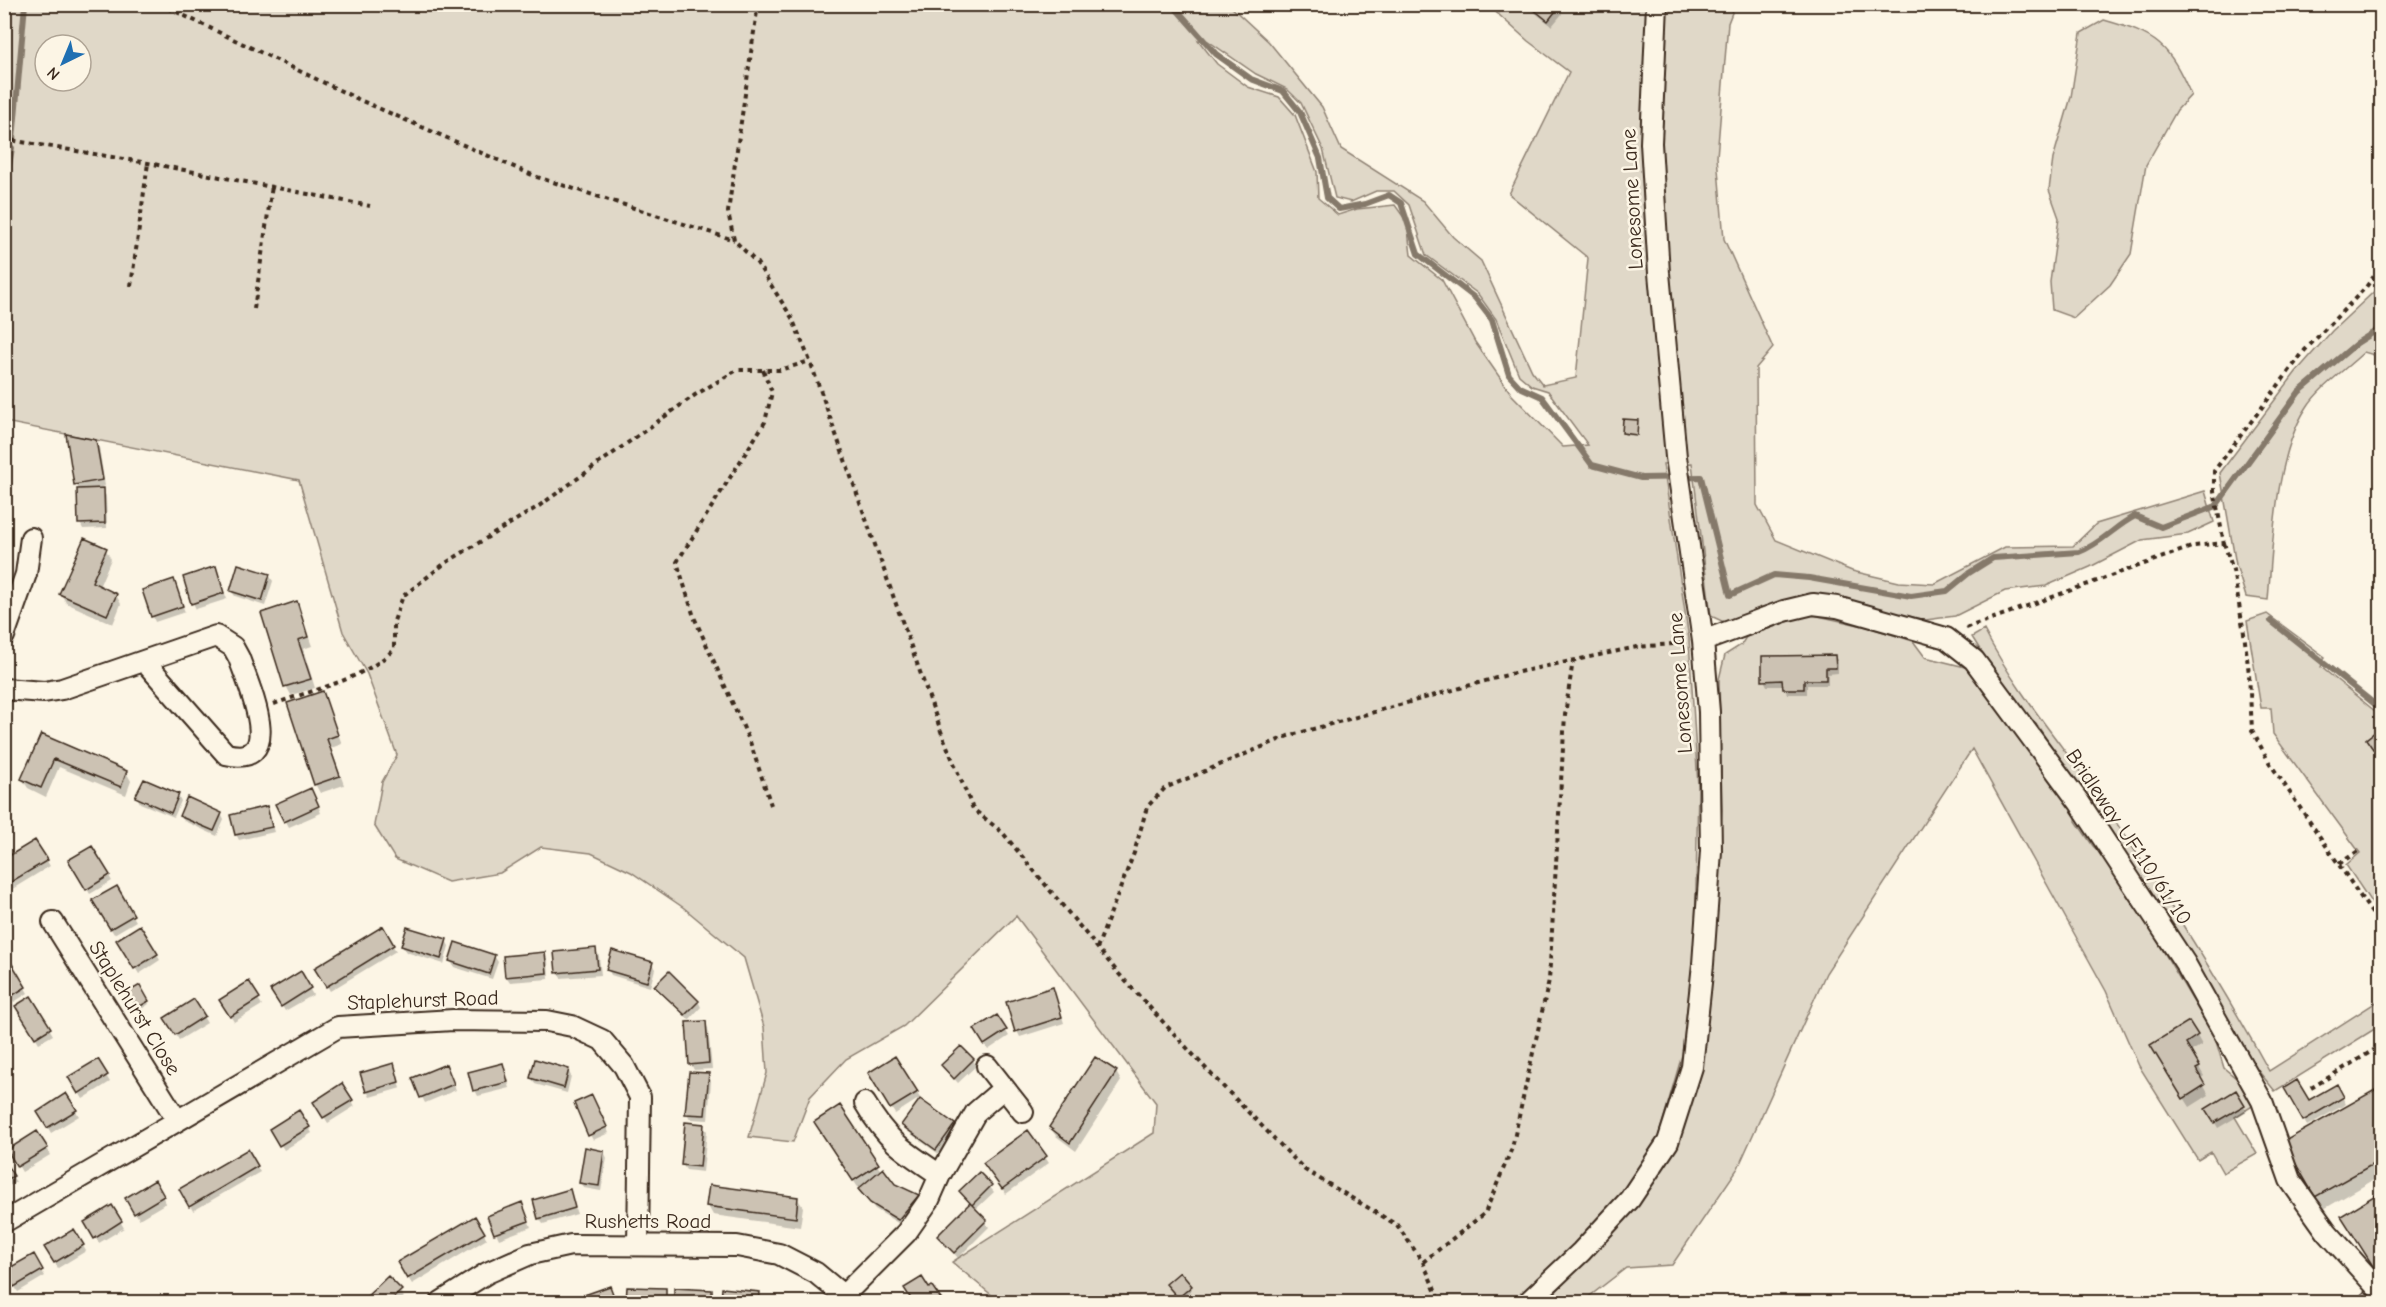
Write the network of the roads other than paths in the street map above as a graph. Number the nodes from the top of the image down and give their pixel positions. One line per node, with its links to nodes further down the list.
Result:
1 (1657, 4): 4 (street, Lonesome Lane)
2 (31, 538): 3 (street)
3 (4, 636)
4 (1703, 641): 16 (street, Bridleway UF110/61/10); 19 (street, Lonesome Lane)
5 (145, 662): 5 (street); 6 (street)
6 (4, 689)
7 (53, 922): 12 (street, Staplehurst Close)
8 (987, 1066): 9 (street)
9 (1004, 1088): 11 (street); 13 (street)
10 (865, 1103): 13 (street)
11 (1023, 1112)
12 (177, 1120): 14 (street, Staplehurst Road); 15 (street, Staplehurst Road)
13 (940, 1175): 17 (street)
14 (4, 1222)
15 (638, 1245): 17 (street, Rushetts Road); 18 (street, Rushetts Road)
16 (2382, 1293)
17 (848, 1299)
18 (441, 1302)
19 (1528, 1302)

